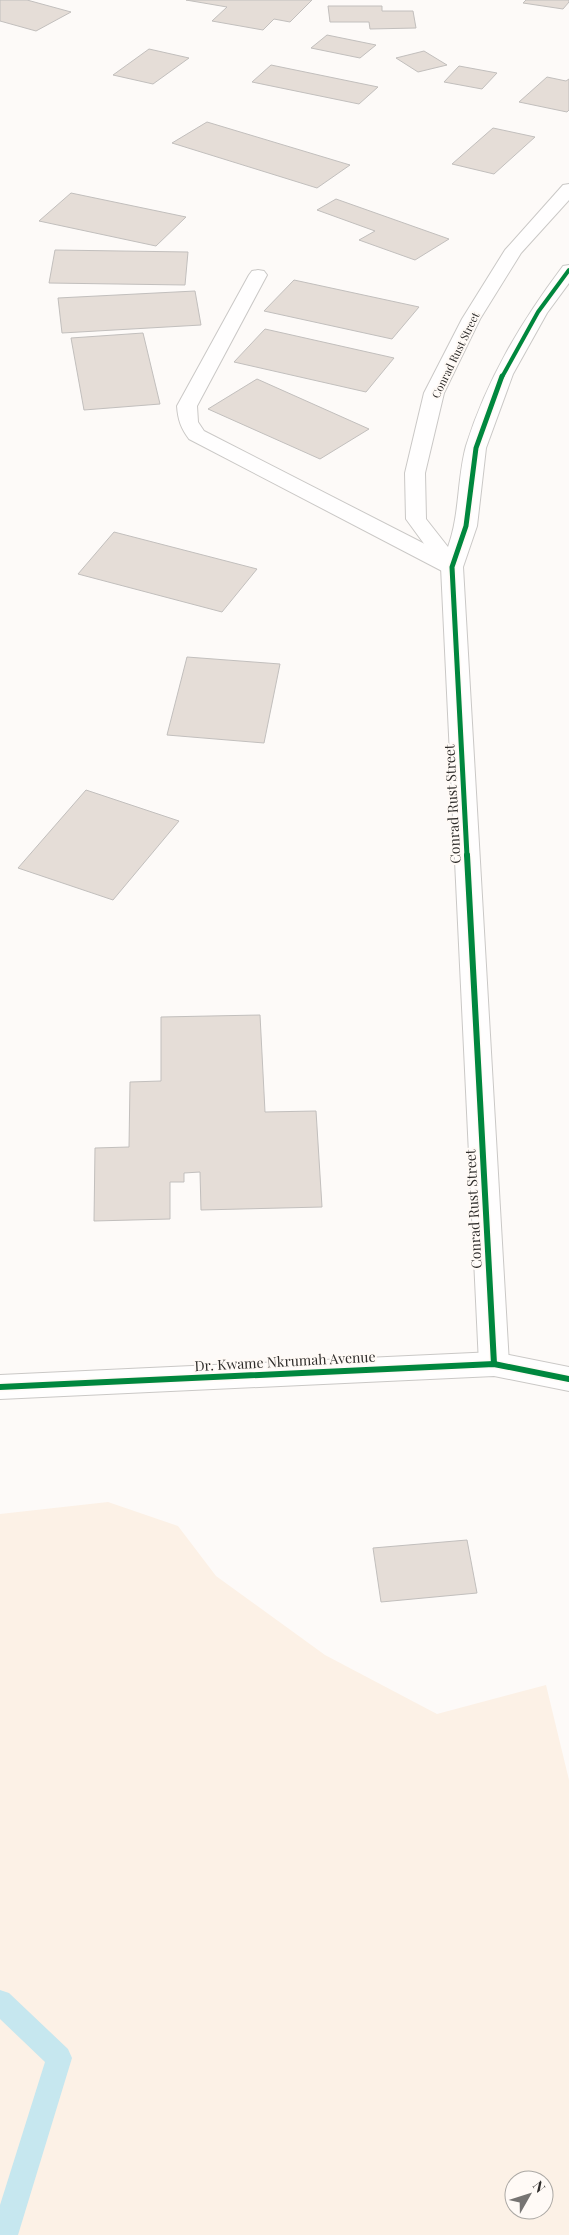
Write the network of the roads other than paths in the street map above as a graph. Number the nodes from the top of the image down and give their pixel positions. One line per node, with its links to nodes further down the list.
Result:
1 (569, 189): 4 (street, Conrad Rust Street)
2 (569, 270): 4 (street, Conrad Rust Street)
3 (258, 275): 4 (street)
4 (452, 567): 5 (street, Conrad Rust Street)
5 (494, 1364): 6 (street, Dr. Kwame Nkrumah Avenue); 7 (street, Dr. Kwame Nkrumah Avenue)
6 (569, 1379)
7 (0, 1387)

